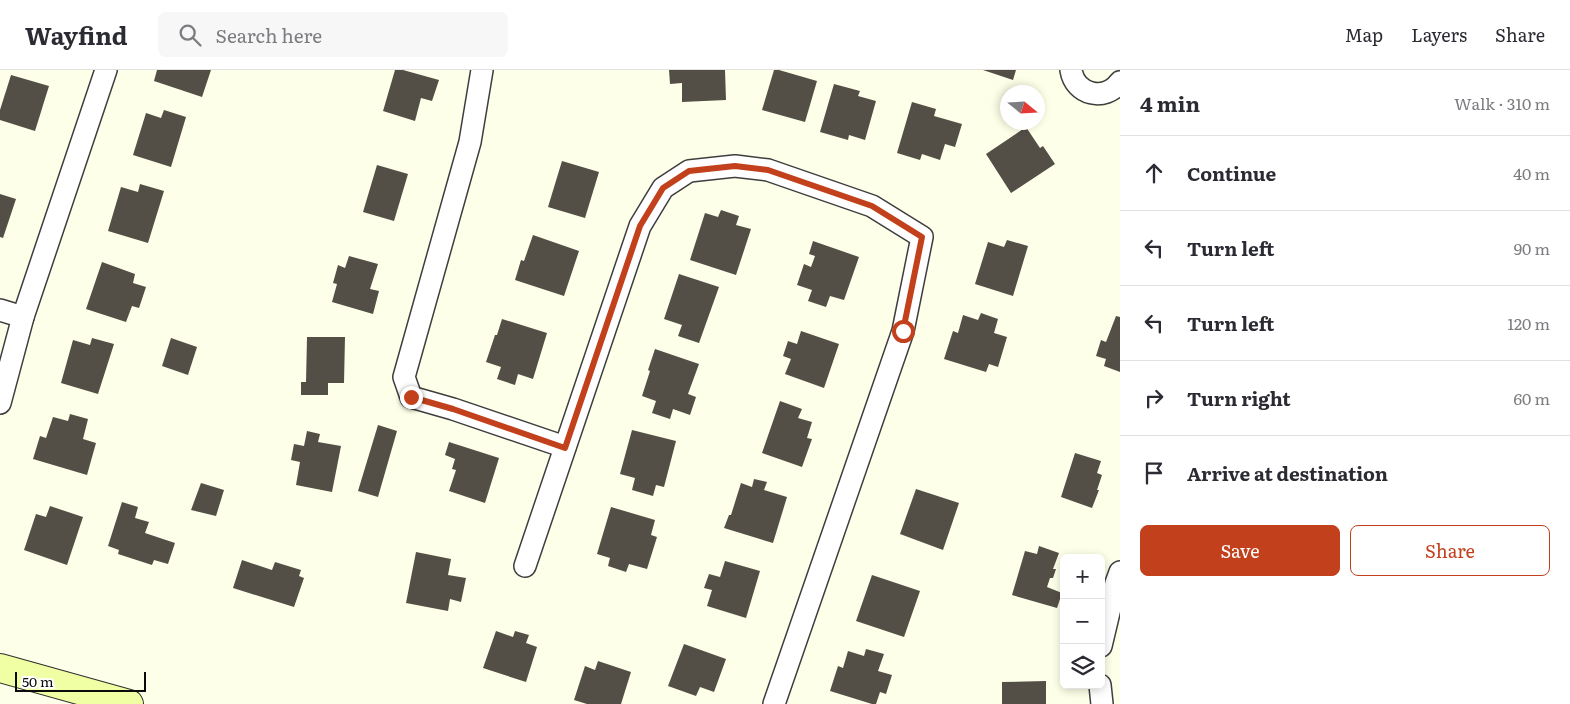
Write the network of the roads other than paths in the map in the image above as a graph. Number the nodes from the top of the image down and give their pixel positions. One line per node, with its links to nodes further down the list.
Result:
1 (106, 70): 6 (street)
2 (482, 70): 8 (street)
3 (1071, 70): 4 (street)
4 (1120, 82)
5 (0, 310): 6 (street)
6 (23, 317): 7 (street)
7 (0, 404)
8 (565, 448): 9 (street); 15 (street)
9 (525, 566)
10 (1120, 572): 11 (street)
11 (1101, 644)
12 (0, 668): 14 (street)
13 (1100, 689): 16 (street)
14 (129, 704)
15 (774, 704)
16 (1102, 704)

